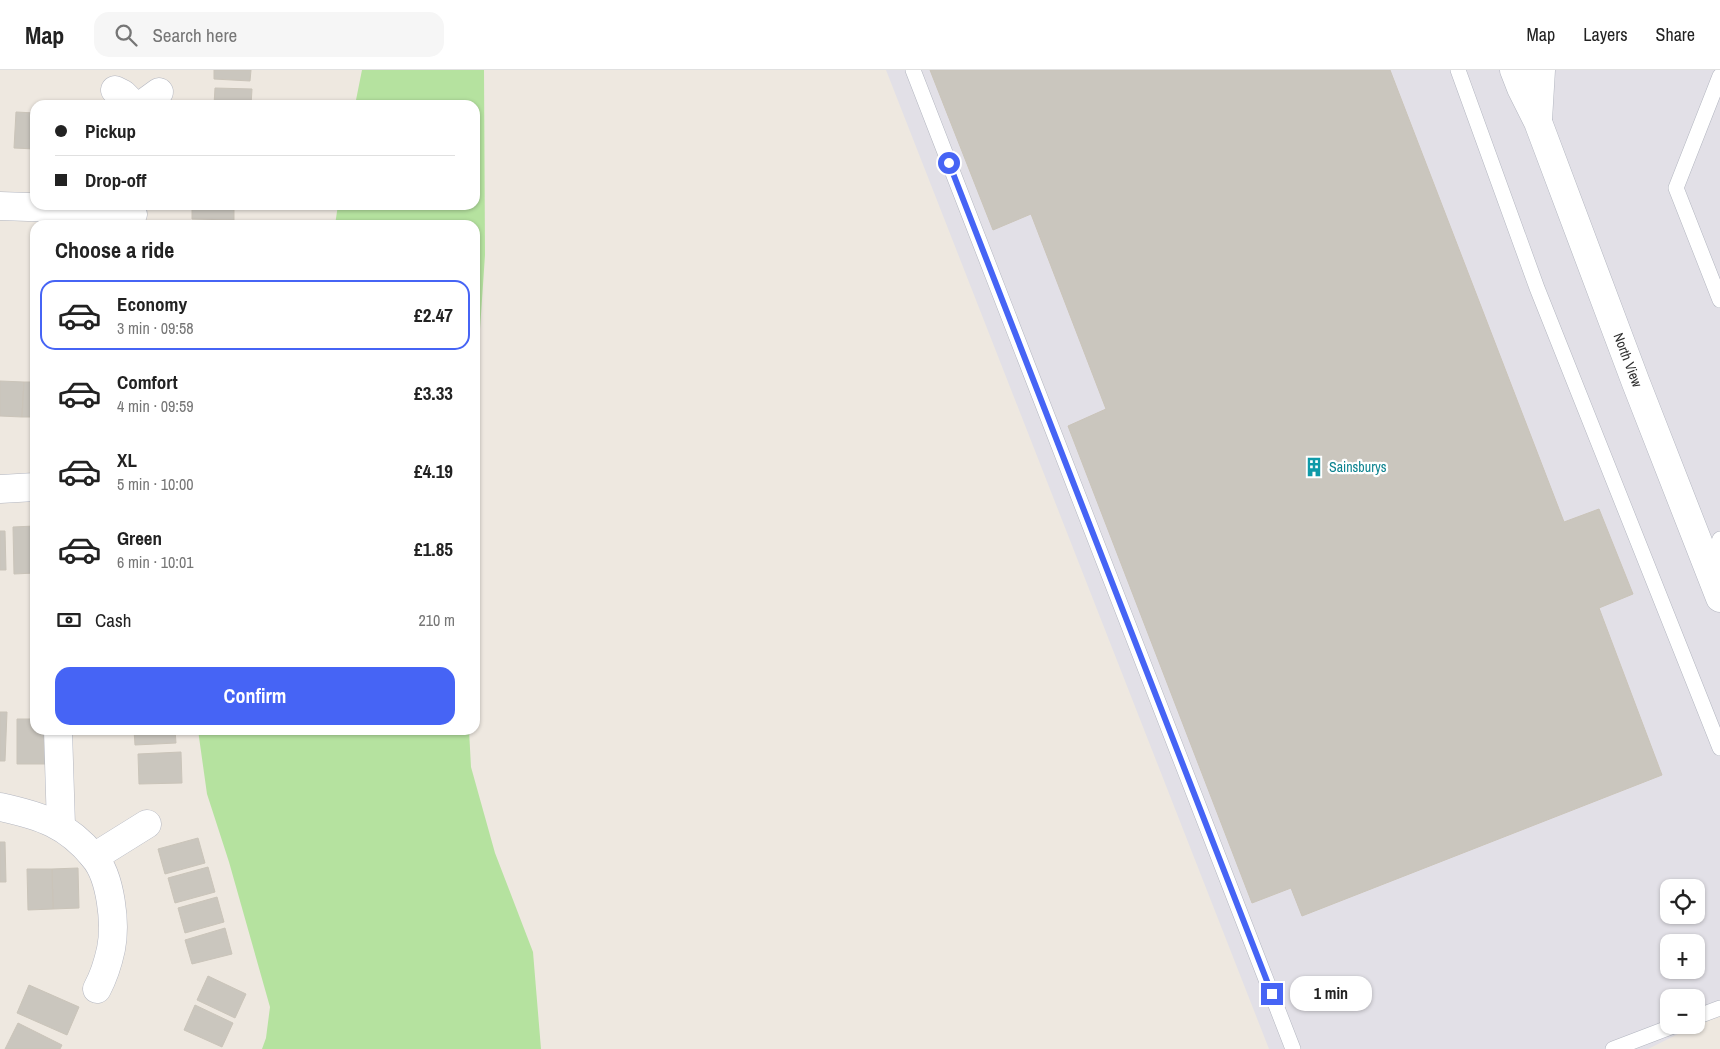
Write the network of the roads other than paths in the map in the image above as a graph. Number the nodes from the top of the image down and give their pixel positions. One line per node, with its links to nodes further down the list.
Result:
1 (913, 70): 27 (lane)
2 (1458, 70): 18 (lane)
3 (1514, 70): 6 (street, North View)
4 (1541, 70): 6 (street, North View)
5 (1720, 76): 11 (lane)
6 (1538, 122): 15 (street, North View)
7 (0, 206): 8 (street)
8 (30, 207)
9 (92, 210): 10 (street)
10 (133, 215)
11 (1720, 300)
12 (30, 487): 13 (street)
13 (0, 488)
14 (1720, 540): 15 (lane)
15 (1708, 568): 16 (street, North View)
16 (1720, 598)
17 (58, 735): 21 (street)
18 (1720, 748)
19 (0, 808): 21 (street)
20 (147, 824): 22 (street)
21 (61, 826): 22 (street)
22 (94, 857): 23 (street)
23 (97, 989)
24 (1720, 1008): 25 (lane)
25 (1705, 1014)
26 (1660, 1031): 28 (lane)
27 (1293, 1049)
28 (1613, 1049)

